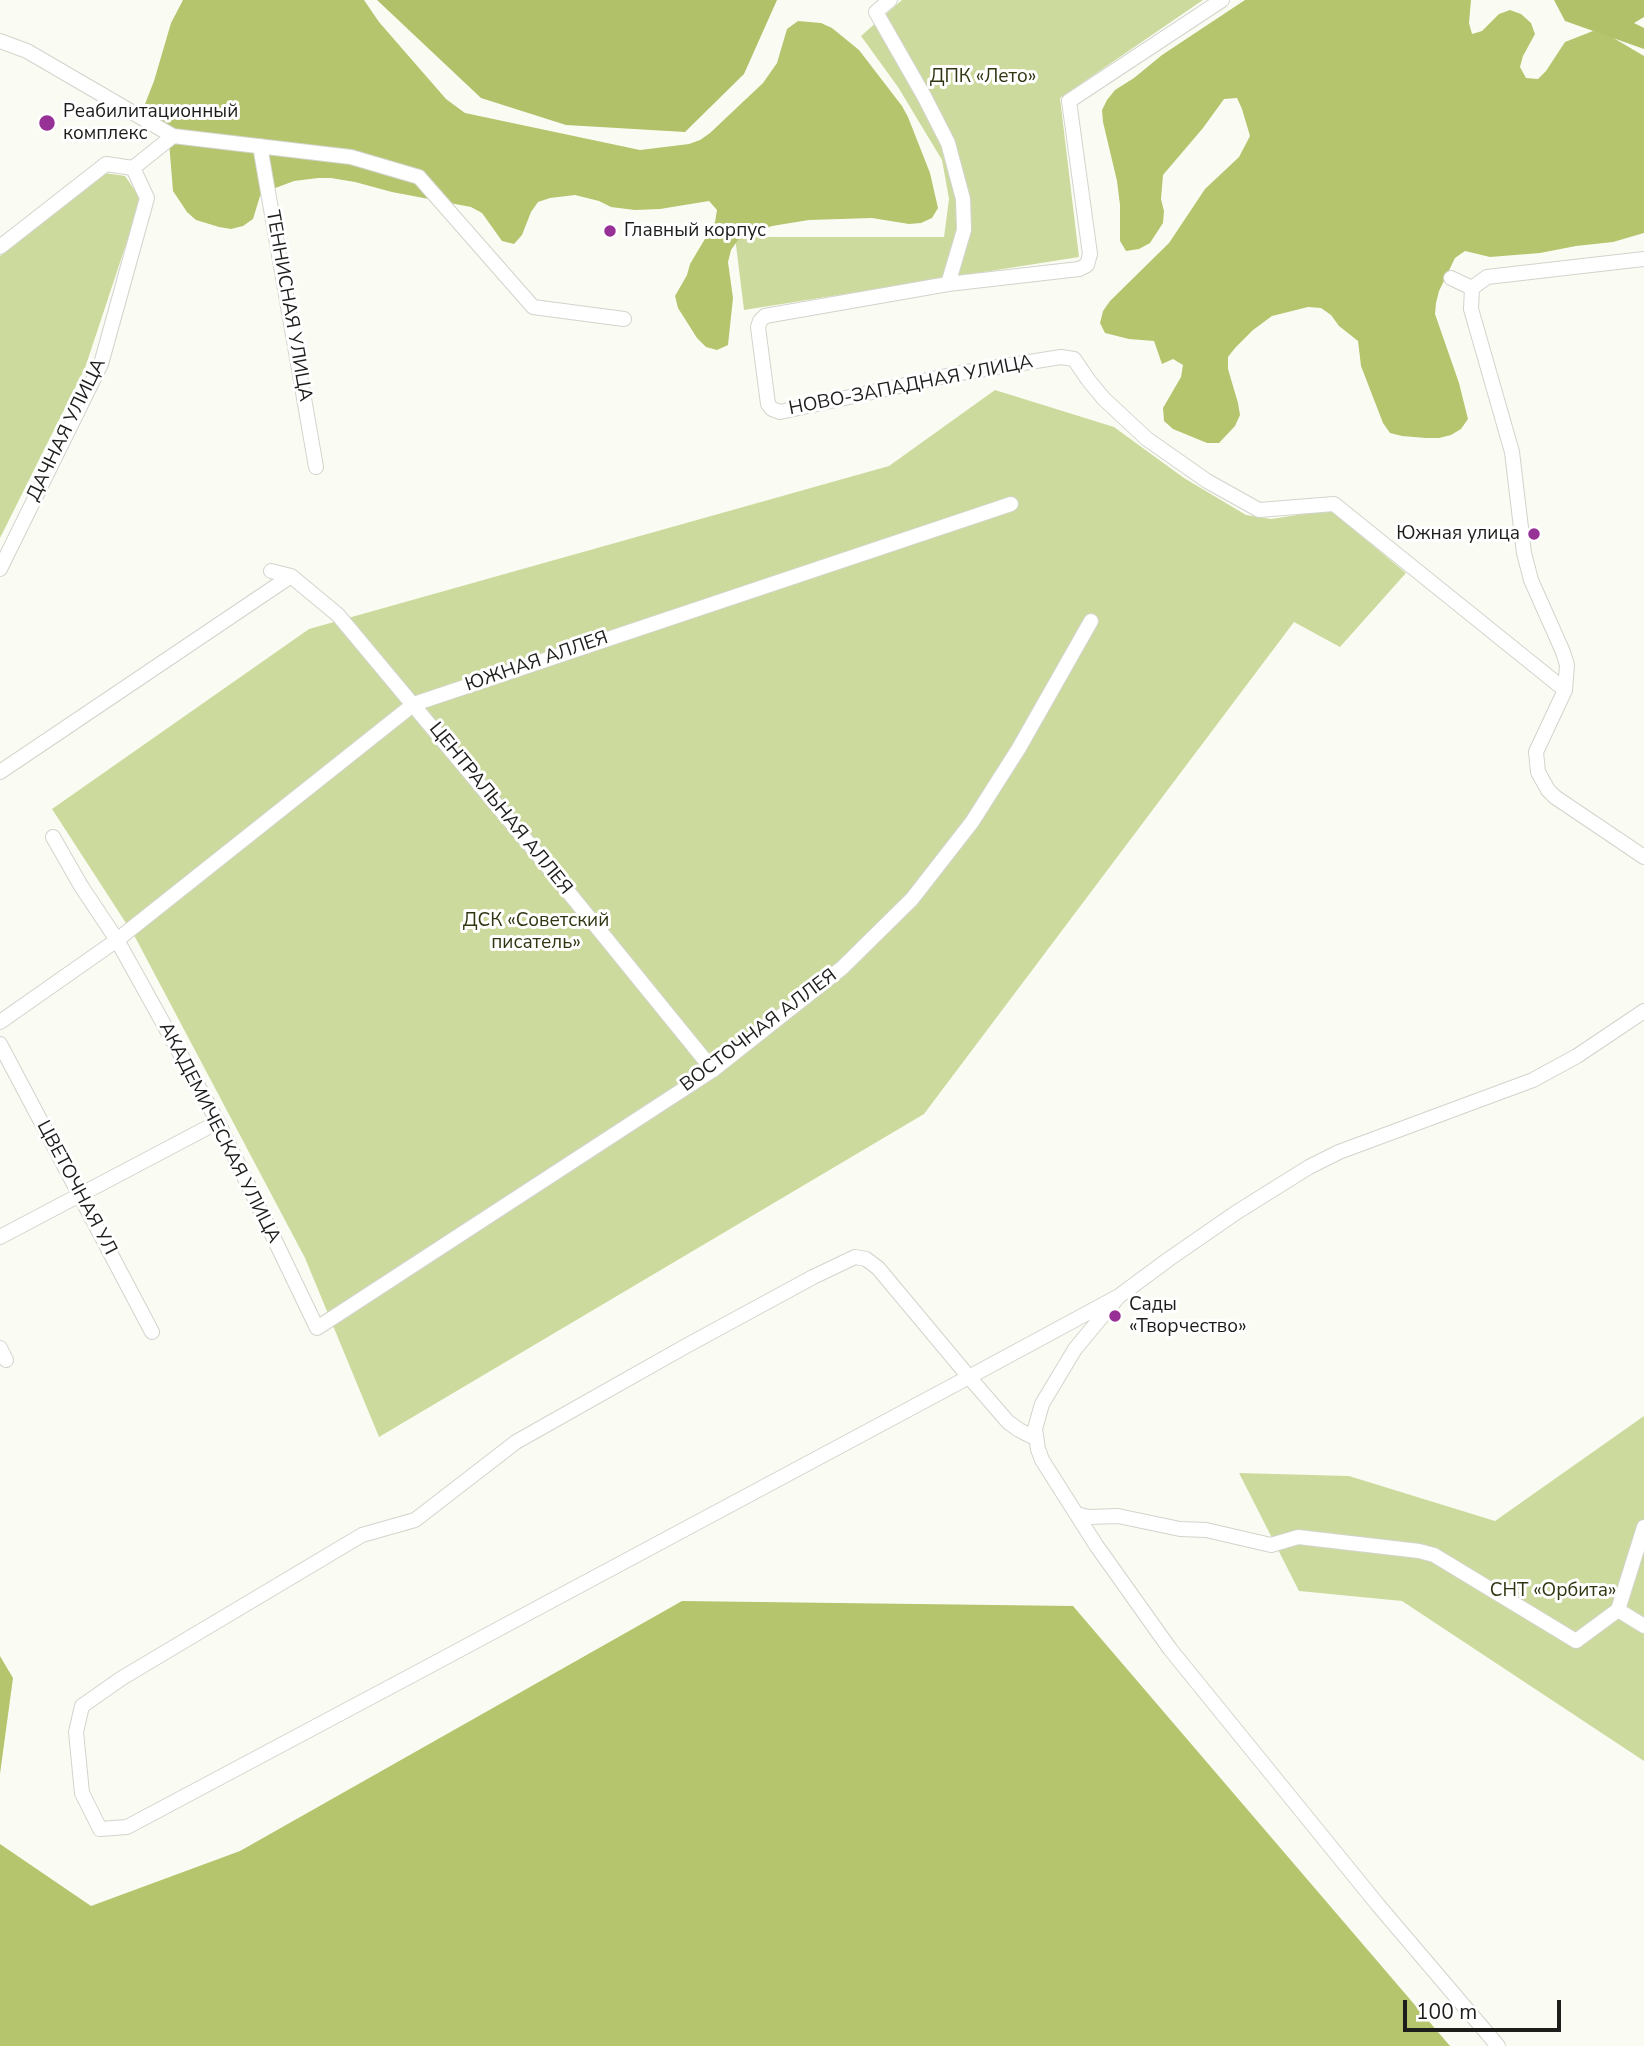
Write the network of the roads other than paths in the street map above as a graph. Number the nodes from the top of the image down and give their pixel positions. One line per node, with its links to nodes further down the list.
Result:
1 (890, 0): 10 (street)
2 (1222, 0): 10 (street, НОВО-ЗАПАДНАЯ УЛИЦА)
3 (0, 41): 4 (street)
4 (173, 136): 5 (street); 6 (street)
5 (260, 146): 12 (street); 13 (street, ТЕННИСНАЯ УЛИЦА)
6 (133, 168): 7 (street); 15 (street, ДАЧНАЯ УЛИЦА)
7 (0, 247)
8 (1644, 259): 11 (street)
9 (1451, 278): 11 (street)
10 (948, 284): 19 (street, НОВО-ЗАПАДНАЯ УЛИЦА)
11 (1472, 288): 19 (street)
12 (624, 319)
13 (316, 467)
14 (1011, 503): 20 (street, ЮЖНАЯ АЛЛЕЯ)
15 (0, 569)
16 (271, 571): 17 (street)
17 (291, 576): 20 (street, ЦЕНТРАЛЬНАЯ АЛЛЕЯ); 21 (street)
18 (1091, 621): 28 (street, ВОСТОЧНАЯ АЛЛЕЯ)
19 (1565, 690): 23 (street)
20 (414, 704): 24 (street, ЮЖНАЯ АЛЛЕЯ); 28 (street, ЦЕНТРАЛЬНАЯ АЛЛЕЯ)
21 (0, 772)
22 (53, 837): 24 (street, АКАДЕМИЧЕСКАЯ УЛИЦА)
23 (1644, 857)
24 (121, 937): 26 (street, ЮЖНАЯ АЛЛЕЯ); 29 (street, АКАДЕМИЧЕСКАЯ УЛИЦА)
25 (1644, 1011): 32 (street)
26 (0, 1023)
27 (0, 1044): 30 (street, ЦВЕТОЧНАЯ УЛ)
28 (713, 1070): 33 (street, ВОСТОЧНАЯ АЛЛЕЯ)
29 (218, 1122): 30 (street); 33 (street, АКАДЕМИЧЕСКАЯ УЛИЦА)
30 (80, 1195): 31 (street); 34 (street, ЦВЕТОЧНАЯ УЛ)
31 (0, 1237)
32 (1119, 1296): 35 (street); 36 (street)
33 (317, 1328)
34 (152, 1332)
35 (969, 1377): 35 (street); 36 (street)
36 (1035, 1437): 37 (street)
37 (1077, 1514): 39 (street); 41 (street)
38 (1644, 1527): 39 (street)
39 (1618, 1610): 40 (street)
40 (1644, 1626)
41 (1497, 2046)

